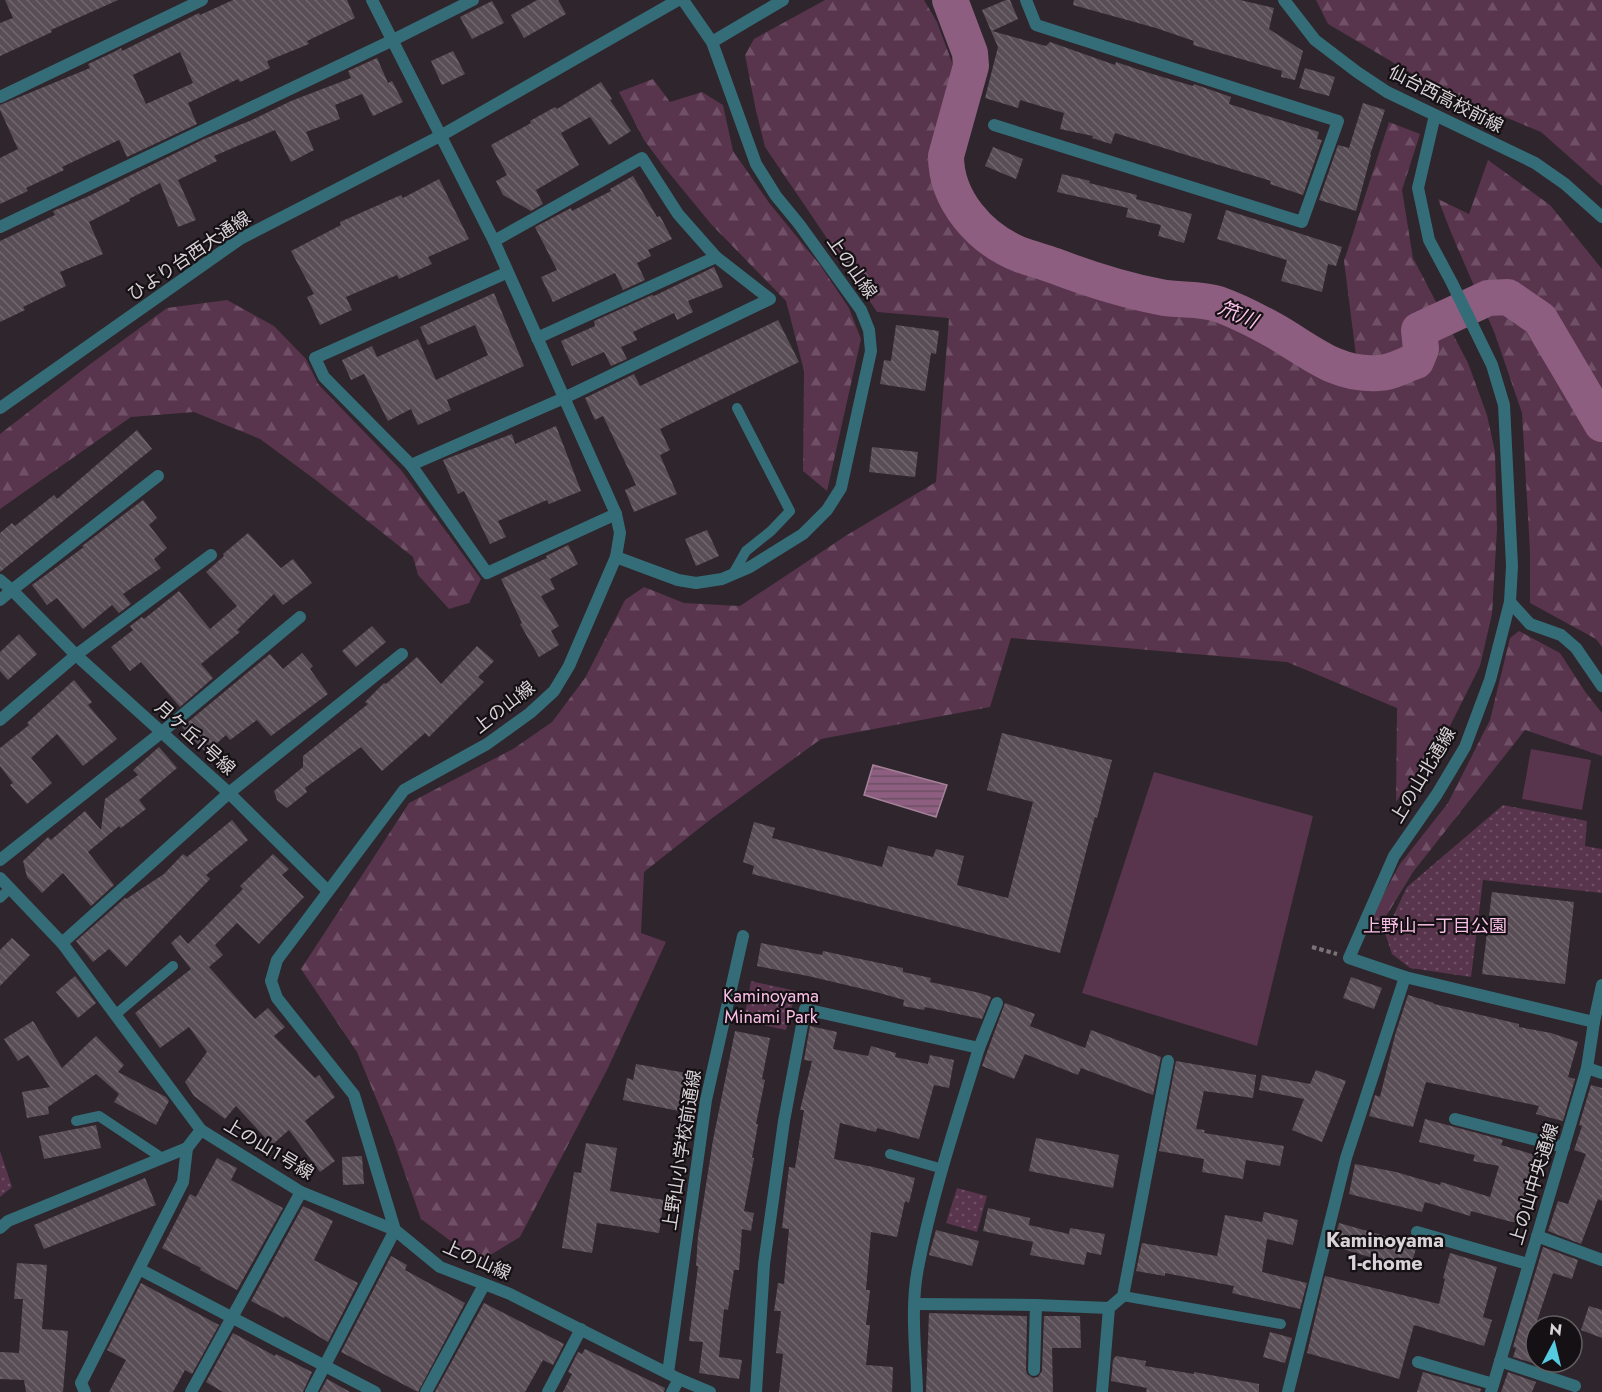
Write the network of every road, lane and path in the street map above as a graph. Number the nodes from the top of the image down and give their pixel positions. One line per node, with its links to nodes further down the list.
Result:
1 (202, 0): 11 (street)
2 (372, 0): 9 (street)
3 (473, 0): 9 (street)
4 (678, 0): 14 (street, ひより台西大通線)
5 (683, 0): 10 (street, 上の山線)
6 (783, 0): 10 (street)
7 (1026, 0): 13 (street)
8 (1284, 0): 12 (street, 仙台西高校前線)
9 (391, 41): 14 (street); 16 (street)
10 (712, 42): 29 (street, 上の山線)
11 (0, 97)
12 (1435, 115): 15 (street, 仙台西高校前線); 33 (street, 上の山北通線)
13 (994, 125)
14 (442, 135): 17 (street); 22 (street, ひより台西大通線)
15 (1602, 217)
16 (0, 227)
17 (494, 241): 18 (street); 19 (street)
18 (716, 257): 20 (street); 21 (street)
19 (506, 273): 20 (street); 24 (street)
20 (537, 338): 21 (street)
21 (564, 398): 24 (street); 26 (street)
22 (0, 408)
23 (737, 408): 29 (lane)
24 (411, 465): 26 (street)
25 (158, 476): 31 (street)
26 (616, 514): 28 (street)
27 (211, 555): 36 (street)
28 (616, 557): 29 (street, 上の山線); 44 (street, 上の山線)
29 (732, 574)
30 (0, 580): 31 (street, 月ケ丘１号線)
31 (12, 590): 32 (street); 36 (street, 月ケ丘１号線)
32 (0, 600)
33 (1510, 602): 37 (street); 49 (street, 上の山北通線)
34 (300, 617): 39 (street)
35 (402, 654): 40 (street)
36 (76, 655): 38 (street); 39 (street, 月ケ丘１号線)
37 (1602, 686)
38 (0, 720)
39 (162, 732): 40 (street, 月ケ丘１号線); 41 (street)
40 (229, 793): 44 (street); 47 (street, 月ケ丘１号線)
41 (0, 860)
42 (0, 878): 43 (street)
43 (9, 889): 45 (lane); 47 (street)
44 (327, 890): 70 (street, 上の山線)
45 (0, 898)
46 (743, 936): 88 (street, 上野山小学校前通線)
47 (62, 943): 54 (street)
48 (1312, 947): 49 (path)
49 (1349, 958): 51 (street)
50 (173, 966): 54 (lane)
51 (1405, 977): 55 (street); 103 (street)
52 (1602, 985): 55 (street, 上の山中央通線)
53 (997, 1003): 56 (street)
54 (115, 1015): 62 (street)
55 (1594, 1022): 58 (street, 上の山中央通線)
56 (979, 1048): 67 (street); 100 (street)
57 (1168, 1061): 77 (street)
58 (1587, 1068): 59 (street); 63 (street, 上の山中央通線)
59 (1602, 1073)
60 (1455, 1119): 63 (street)
61 (76, 1121): 66 (lane)
62 (201, 1130): 64 (street, 上の山１号線); 68 (street, 上の山１号線)
63 (1564, 1147): 72 (street, 上の山中央通線)
64 (187, 1148): 66 (street); 75 (street)
65 (890, 1154): 67 (lane)
66 (162, 1158): 69 (street)
67 (943, 1169): 78 (street)
68 (301, 1192): 70 (street, 上の山１号線); 81 (street)
69 (0, 1228)
70 (395, 1230): 76 (street, 上の山線); 86 (street)
71 (1417, 1232): 74 (street)
72 (1537, 1236): 73 (street); 74 (street, 上の山中央通線)
73 (1602, 1260)
74 (1528, 1264): 84 (street, 上の山中央通線)
75 (139, 1269): 81 (street); 92 (street)
76 (484, 1286): 83 (street, 上の山線); 96 (street)
77 (1123, 1296): 80 (street); 82 (lane)
78 (915, 1304): 79 (street); 101 (street)
79 (1036, 1305): 80 (street); 87 (street)
80 (1109, 1308): 102 (street)
81 (233, 1318): 86 (street); 93 (street)
82 (1281, 1324)
83 (581, 1329): 88 (street, 上の山線); 97 (street)
84 (1500, 1361): 90 (street); 91 (street, 上の山中央通線)
85 (1418, 1362): 91 (street)
86 (325, 1365): 94 (street); 95 (street)
87 (1034, 1370)
88 (668, 1373): 89 (street, 上の山線)
89 (679, 1379): 98 (street); 99 (street, 上の山線)
90 (1575, 1386)
91 (1492, 1388)
92 (85, 1392)
93 (191, 1392)
94 (311, 1392)
95 (375, 1392)
96 (426, 1392)
97 (548, 1392)
98 (672, 1392)
99 (710, 1392)
100 (756, 1392)
101 (917, 1392)
102 (1102, 1392)
103 (1288, 1392)

